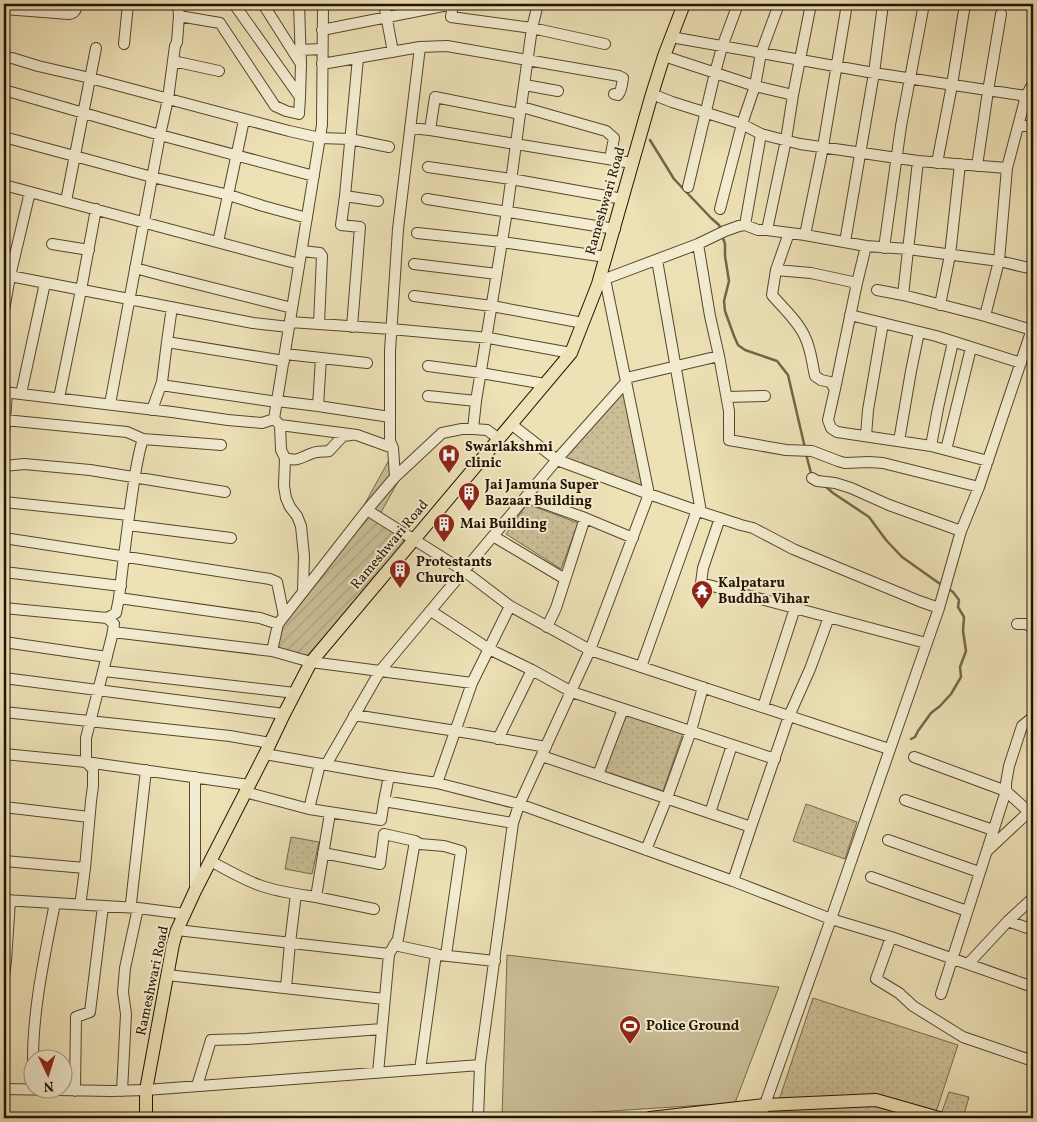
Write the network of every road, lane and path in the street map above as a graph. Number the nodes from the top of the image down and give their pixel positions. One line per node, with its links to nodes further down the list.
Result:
1 (77, 4): 19 (street)
2 (128, 4): 26 (street)
3 (178, 4): 21 (street)
4 (234, 4): 60 (street)
5 (263, 4): 41 (street)
6 (299, 4): 32 (street)
7 (323, 4): 24 (street)
8 (384, 4): 22 (street)
9 (453, 4): 22 (street); 23 (street)
10 (538, 4): 23 (street)
11 (684, 4): 25 (main road, Rameshwari Road)
12 (738, 4): 28 (street)
13 (778, 4): 34 (street)
14 (811, 4): 39 (street)
15 (847, 4): 43 (street)
16 (882, 4): 46 (street)
17 (924, 4): 48 (street)
18 (965, 4): 51 (street)
19 (4, 9)
20 (1001, 14): 54 (street)
21 (179, 16): 40 (street); 60 (street)
22 (386, 16): 24 (street); 33 (street)
23 (532, 28): 27 (street); 38 (street)
24 (322, 30): 31 (street)
25 (671, 37): 28 (street); 35 (main road, Rameshwari Road)
26 (124, 44)
27 (605, 44)
28 (722, 46): 34 (street); 45 (street)
29 (420, 47): 33 (street); 38 (street); 68 (street)
30 (96, 48): 47 (street)
31 (322, 49): 32 (street); 42 (street)
32 (300, 50): 41 (street)
33 (392, 52): 37 (street)
34 (761, 53): 39 (street); 52 (street)
35 (664, 56): 45 (street); 57 (main road, Rameshwari Road)
36 (12, 58): 47 (street)
37 (358, 58): 42 (street); 75 (street)
38 (528, 60): 50 (street); 56 (street)
39 (800, 60): 43 (street); 58 (street)
40 (173, 61): 44 (street); 61 (street)
41 (301, 64): 60 (street)
42 (322, 64): 74 (street)
43 (836, 67): 46 (street); 79 (street)
44 (219, 70)
45 (715, 73): 52 (street); 63 (street)
46 (874, 73): 48 (street); 80 (street)
47 (90, 78): 61 (street); 64 (street)
48 (911, 79): 51 (street); 83 (street)
49 (1033, 83): 59 (street)
50 (525, 85): 55 (street); 62 (street)
51 (952, 85): 54 (street); 87 (street)
52 (755, 86): 58 (street); 66 (street)
53 (4, 90): 64 (street)
54 (988, 91): 59 (street); 89 (street)
55 (558, 92)
56 (614, 94)
57 (652, 94): 63 (street); 86 (main road, Rameshwari Road)
58 (793, 95): 76 (street)
59 (1026, 96): 67 (street)
60 (300, 97)
61 (168, 99): 65 (street); 72 (street)
62 (521, 111): 70 (street); 77 (street); 84 (street)
63 (705, 112): 66 (street); 96 (street)
64 (83, 113): 72 (street); 81 (street)
65 (244, 120): 74 (street); 82 (street)
66 (742, 124): 71 (street); 104 (street)
67 (1019, 124): 69 (street); 91 (street)
68 (410, 128): 70 (street); 158 (street)
69 (1033, 128)
70 (430, 130): 77 (street)
71 (761, 134): 76 (street); 109 (street)
72 (160, 136): 82 (street); 93 (street)
73 (4, 137): 81 (street)
74 (320, 138): 75 (street); 92 (street)
75 (350, 139): 78 (street); 99 (street)
76 (786, 140): 79 (street); 111 (street)
77 (516, 144): 84 (street); 94 (street)
78 (389, 147)
79 (823, 147): 80 (street); 114 (street)
80 (861, 153): 83 (street); 117 (street)
81 (74, 156): 93 (street); 103 (street)
82 (236, 156): 92 (street); 98 (street)
83 (898, 158): 85 (street); 121 (street)
84 (610, 159): 86 (street)
85 (918, 161): 87 (street); 122 (street)
86 (632, 163): 101 (main road, Rameshwari Road)
87 (937, 163): 88 (street)
88 (960, 164): 89 (street); 125 (street)
89 (977, 166): 91 (street)
90 (428, 167): 94 (street)
91 (1007, 168): 128 (street)
92 (314, 176): 107 (street)
93 (152, 177): 98 (street); 108 (street)
94 (511, 179): 101 (street); 106 (street)
95 (4, 185): 97 (street)
96 (688, 187)
97 (30, 192): 103 (street); 135 (street)
98 (229, 195): 107 (street); 115 (street)
99 (345, 196): 102 (street); 156 (street)
100 (427, 199): 106 (street)
101 (623, 199): 110 (main road, Rameshwari Road)
102 (378, 201)
103 (66, 202): 105 (street)
104 (720, 208)
105 (96, 209): 108 (street); 123 (street)
106 (507, 211): 110 (street); 116 (street)
107 (307, 218): 124 (street)
108 (144, 222): 115 (street); 131 (street)
109 (745, 225): 111 (street); 119 (street)
110 (614, 228): 126 (main road, Rameshwari Road)
111 (767, 230): 113 (street)
112 (417, 233): 116 (street)
113 (789, 233): 114 (street); 133 (street)
114 (805, 235): 117 (street)
115 (218, 242): 129 (street)
116 (502, 242): 126 (street); 134 (street)
117 (845, 242): 120 (street)
118 (52, 244): 123 (street)
119 (698, 244): 127 (street); 165 (street)
120 (866, 246): 121 (street); 138 (street)
121 (884, 248): 122 (street)
122 (908, 249): 125 (street); 142 (street)
123 (89, 250): 140 (street)
124 (302, 251): 129 (street); 154 (street)
125 (950, 255): 128 (street); 145 (street)
126 (606, 257): 136 (main road, Rameshwari Road)
127 (657, 260): 136 (street); 171 (street)
128 (999, 260): 132 (street); 151 (street)
129 (299, 264): 148 (street)
130 (414, 264): 134 (street)
131 (135, 268): 144 (street); 148 (street)
132 (1033, 269)
133 (776, 270): 138 (street); 176 (street)
134 (497, 274): 146 (street)
135 (10, 276): 137 (street); 139 (street)
136 (603, 276): 152 (main road, Rameshwari Road); 173 (street)
137 (45, 282): 140 (street); 178 (street)
138 (857, 283): 150 (street)
139 (6, 289): 149 (street)
140 (81, 290): 144 (street); 182 (street)
141 (877, 290): 142 (street)
142 (903, 294): 145 (street)
143 (414, 296): 146 (street)
144 (129, 299): 147 (street); 185 (street)
145 (940, 305): 151 (street)
146 (492, 306): 152 (street); 160 (street)
147 (172, 307): 155 (street); 161 (street)
148 (292, 308): 155 (street)
149 (4, 311)
150 (850, 315): 153 (street); 176 (street)
151 (985, 316): 157 (street)
152 (583, 323): 164 (main road, Rameshwari Road)
153 (883, 323): 159 (street); 195 (street)
154 (319, 324): 155 (street); 156 (street)
155 (289, 325): 166 (street)
156 (352, 326): 158 (street)
157 (1032, 328): 169 (street)
158 (391, 329): 160 (street); 189 (street)
159 (919, 332): 162 (street); 198 (street)
160 (486, 338): 164 (street); 172 (street)
161 (167, 342): 166 (street); 175 (street)
162 (953, 342): 163 (street); 200 (street)
163 (971, 348): 169 (street); 202 (street)
164 (571, 353): 174 (main road, Rameshwari Road)
165 (719, 356): 171 (street); 181 (street)
166 (284, 357): 167 (street); 183 (street)
167 (321, 358): 168 (street); 186 (street)
168 (367, 363)
169 (1021, 363): 205 (street)
170 (428, 366): 172 (street)
171 (676, 366): 173 (street); 216 (street)
172 (481, 372): 174 (street); 184 (street)
173 (626, 380): 204 (street); 212 (street)
174 (545, 384): 191 (main road, Rameshwari Road)
175 (161, 385): 183 (street); 187 (street)
176 (835, 389): 195 (street)
177 (5, 392): 178 (street); 188 (street)
178 (21, 394): 182 (street)
179 (428, 396): 184 (street)
180 (765, 396): 181 (street)
181 (726, 397): 210 (street)
182 (60, 398): 185 (street)
183 (277, 401): 186 (street); 190 (street)
184 (476, 401): 192 (street)
185 (110, 404): 187 (street)
186 (318, 406): 189 (street)
187 (152, 410): 190 (street)
188 (5, 415): 193 (street); 197 (street)
189 (390, 418): 201 (street)
190 (277, 422): 194 (street); 203 (street)
191 (511, 424): 196 (main road, Rameshwari Road); 204 (street)
192 (473, 428): 196 (street); 208 (street)
193 (4, 434)
194 (352, 435): 201 (street); 203 (street)
195 (866, 436): 198 (street)
196 (499, 438): 225 (main road, Rameshwari Road)
197 (143, 439): 199 (street); 207 (street)
198 (899, 441): 200 (street)
199 (221, 445)
200 (931, 446): 202 (street)
201 (393, 448): 208 (street)
202 (946, 450): 205 (street)
203 (285, 458): 231 (street)
204 (557, 460): 212 (street); 213 (street)
205 (988, 461): 210 (street)
206 (4, 466): 207 (street)
207 (135, 477): 211 (street); 219 (street)
208 (395, 477): 215 (street)
209 (818, 480): 220 (street)
210 (979, 487): 220 (street)
211 (225, 492)
212 (648, 494): 216 (street); 224 (street)
213 (526, 497): 217 (street); 221 (street)
214 (4, 502): 219 (street)
215 (367, 510): 225 (street); 231 (street)
216 (699, 511): 218 (street); 252 (street)
217 (585, 518): 224 (street); 229 (street)
218 (720, 518): 235 (street); 236 (street)
219 (128, 520): 223 (street); 226 (street)
220 (961, 531): 236 (street)
221 (493, 536): 227 (street); 229 (street)
222 (4, 538): 226 (street)
223 (231, 538)
224 (633, 538): 248 (street)
225 (414, 540): 227 (street); 251 (main road, Rameshwari Road)
226 (124, 556): 230 (street); 240 (street)
227 (464, 571): 233 (street); 237 (street)
228 (4, 572): 230 (street)
229 (565, 579): 242 (street)
230 (121, 586): 232 (street)
231 (304, 591): 240 (street)
232 (119, 598): 239 (street); 240 (street)
233 (510, 606): 242 (street); 247 (street)
234 (4, 608): 239 (street)
235 (796, 608): 238 (street); 262 (street)
236 (939, 608): 246 (street)
237 (431, 611): 247 (street); 255 (street)
238 (829, 617): 246 (street); 267 (street)
239 (107, 618): 244 (street)
240 (281, 620): 249 (street)
241 (1017, 624): 243 (street)
242 (548, 627): 248 (street)
243 (1033, 628)
244 (113, 632): 249 (street); 250 (street)
245 (4, 642): 250 (street)
246 (926, 643): 275 (street)
247 (488, 649): 253 (street); 257 (street)
248 (590, 650): 252 (street); 260 (street)
249 (272, 651): 251 (street)
250 (107, 657): 254 (street)
251 (311, 662): 255 (street); 261 (main road, Rameshwari Road)
252 (641, 667): 258 (street)
253 (532, 670): 260 (street); 272 (street)
254 (104, 671): 259 (street); 261 (street)
255 (380, 671): 257 (street); 266 (street)
256 (4, 678): 259 (street)
257 (472, 683): 270 (street)
258 (703, 687): 262 (street); 271 (street)
259 (99, 690): 265 (street); 269 (street)
260 (572, 692): 263 (street); 276 (street)
261 (295, 693): 265 (main road, Rameshwari Road)
262 (763, 707): 267 (street)
263 (623, 709): 271 (street); 283 (street)
264 (4, 712): 269 (street)
265 (284, 714): 274 (main road, Rameshwari Road)
266 (354, 715): 270 (street); 281 (street)
267 (788, 716): 275 (street); 279 (street)
268 (1033, 717): 288 (street)
269 (90, 721): 274 (street); 280 (street)
270 (454, 731): 272 (street); 286 (street)
271 (691, 731): 273 (street); 289 (street)
272 (498, 739): 276 (street)
273 (732, 745): 279 (street); 297 (street)
274 (268, 748): 281 (street); 287 (main road, Rameshwari Road)
275 (889, 749): 326 (street)
276 (544, 751): 283 (street); 292 (street)
277 (4, 754): 280 (street)
278 (914, 757): 288 (street)
279 (775, 759): 300 (street)
280 (86, 762): 282 (street); 298 (street)
281 (323, 764): 284 (street); 294 (street)
282 (146, 770): 285 (street); 321 (street)
283 (598, 775): 289 (street)
284 (389, 776): 286 (street); 291 (street)
285 (195, 777): 287 (street); 314 (street)
286 (437, 783): 292 (street)
287 (247, 788): 294 (street); 309 (main road, Rameshwari Road)
288 (1006, 792): 295 (street); 301 (street)
289 (667, 798): 297 (street); 305 (street)
290 (906, 800): 301 (street)
291 (384, 802): 296 (street); 299 (street)
292 (519, 804): 299 (street); 305 (street)
293 (4, 807): 298 (street)
294 (309, 809): 296 (street)
295 (1031, 810): 302 (street)
296 (330, 813): 307 (street)
297 (710, 813): 300 (street)
298 (89, 817): 310 (street)
299 (513, 823): 336 (street)
300 (751, 827): 313 (street)
301 (993, 829): 302 (street); 306 (street)
302 (1003, 836): 306 (street)
303 (888, 840): 311 (street)
304 (415, 841): 307 (street); 332 (street); 334 (street)
305 (646, 850): 313 (street)
306 (986, 851): 311 (street)
307 (323, 853): 316 (street)
308 (4, 860): 310 (street)
309 (210, 861): 314 (main road, Rameshwari Road); 315 (street)
310 (85, 868): 318 (street)
311 (979, 872): 324 (street)
312 (871, 877): 324 (street)
313 (733, 881): 326 (street)
314 (195, 891): 325 (main road, Rameshwari Road)
315 (296, 894): 316 (street); 331 (street)
316 (316, 898): 323 (street)
317 (1033, 898): 327 (street)
318 (81, 899)
319 (7, 900): 320 (street); 339 (street)
320 (55, 903): 322 (street); 345 (street)
321 (134, 905): 322 (street); 325 (street); 354 (street)
322 (103, 906): 352 (street)
323 (374, 909)
324 (967, 911): 335 (street)
325 (184, 914): 328 (main road, Rameshwari Road)
326 (831, 919): 330 (street); 355 (street)
327 (1008, 921): 329 (street); 337 (street)
328 (178, 930): 331 (street); 338 (main road, Rameshwari Road)
329 (1033, 930)
330 (891, 937): 335 (street); 346 (street)
331 (290, 943): 333 (street); 341 (street)
332 (394, 945): 333 (street); 334 (street)
333 (389, 954): 343 (street)
334 (441, 955): 336 (street); 348 (street)
335 (952, 958): 337 (street); 342 (street)
336 (494, 961): 347 (street)
337 (968, 964): 340 (street)
338 (167, 975): 341 (street); 353 (main road, Rameshwari Road)
339 (4, 976)
340 (1033, 987)
341 (286, 988): 343 (street)
342 (941, 994)
343 (384, 998): 344 (street)
344 (382, 1029): 349 (street); 350 (street)
345 (34, 1050)
346 (1033, 1061)
347 (480, 1065): 348 (street); 357 (street)
348 (420, 1070): 349 (street)
349 (378, 1073): 350 (street)
350 (197, 1086): 353 (street)
351 (4, 1089): 352 (street)
352 (75, 1090): 354 (street)
353 (146, 1090): 354 (street); 356 (main road, Rameshwari Road)
354 (122, 1091)
355 (765, 1105): 358 (main road); 359 (street); 360 (main road)
356 (146, 1118)
357 (478, 1118)
358 (650, 1118)
359 (760, 1118)
360 (939, 1118)

